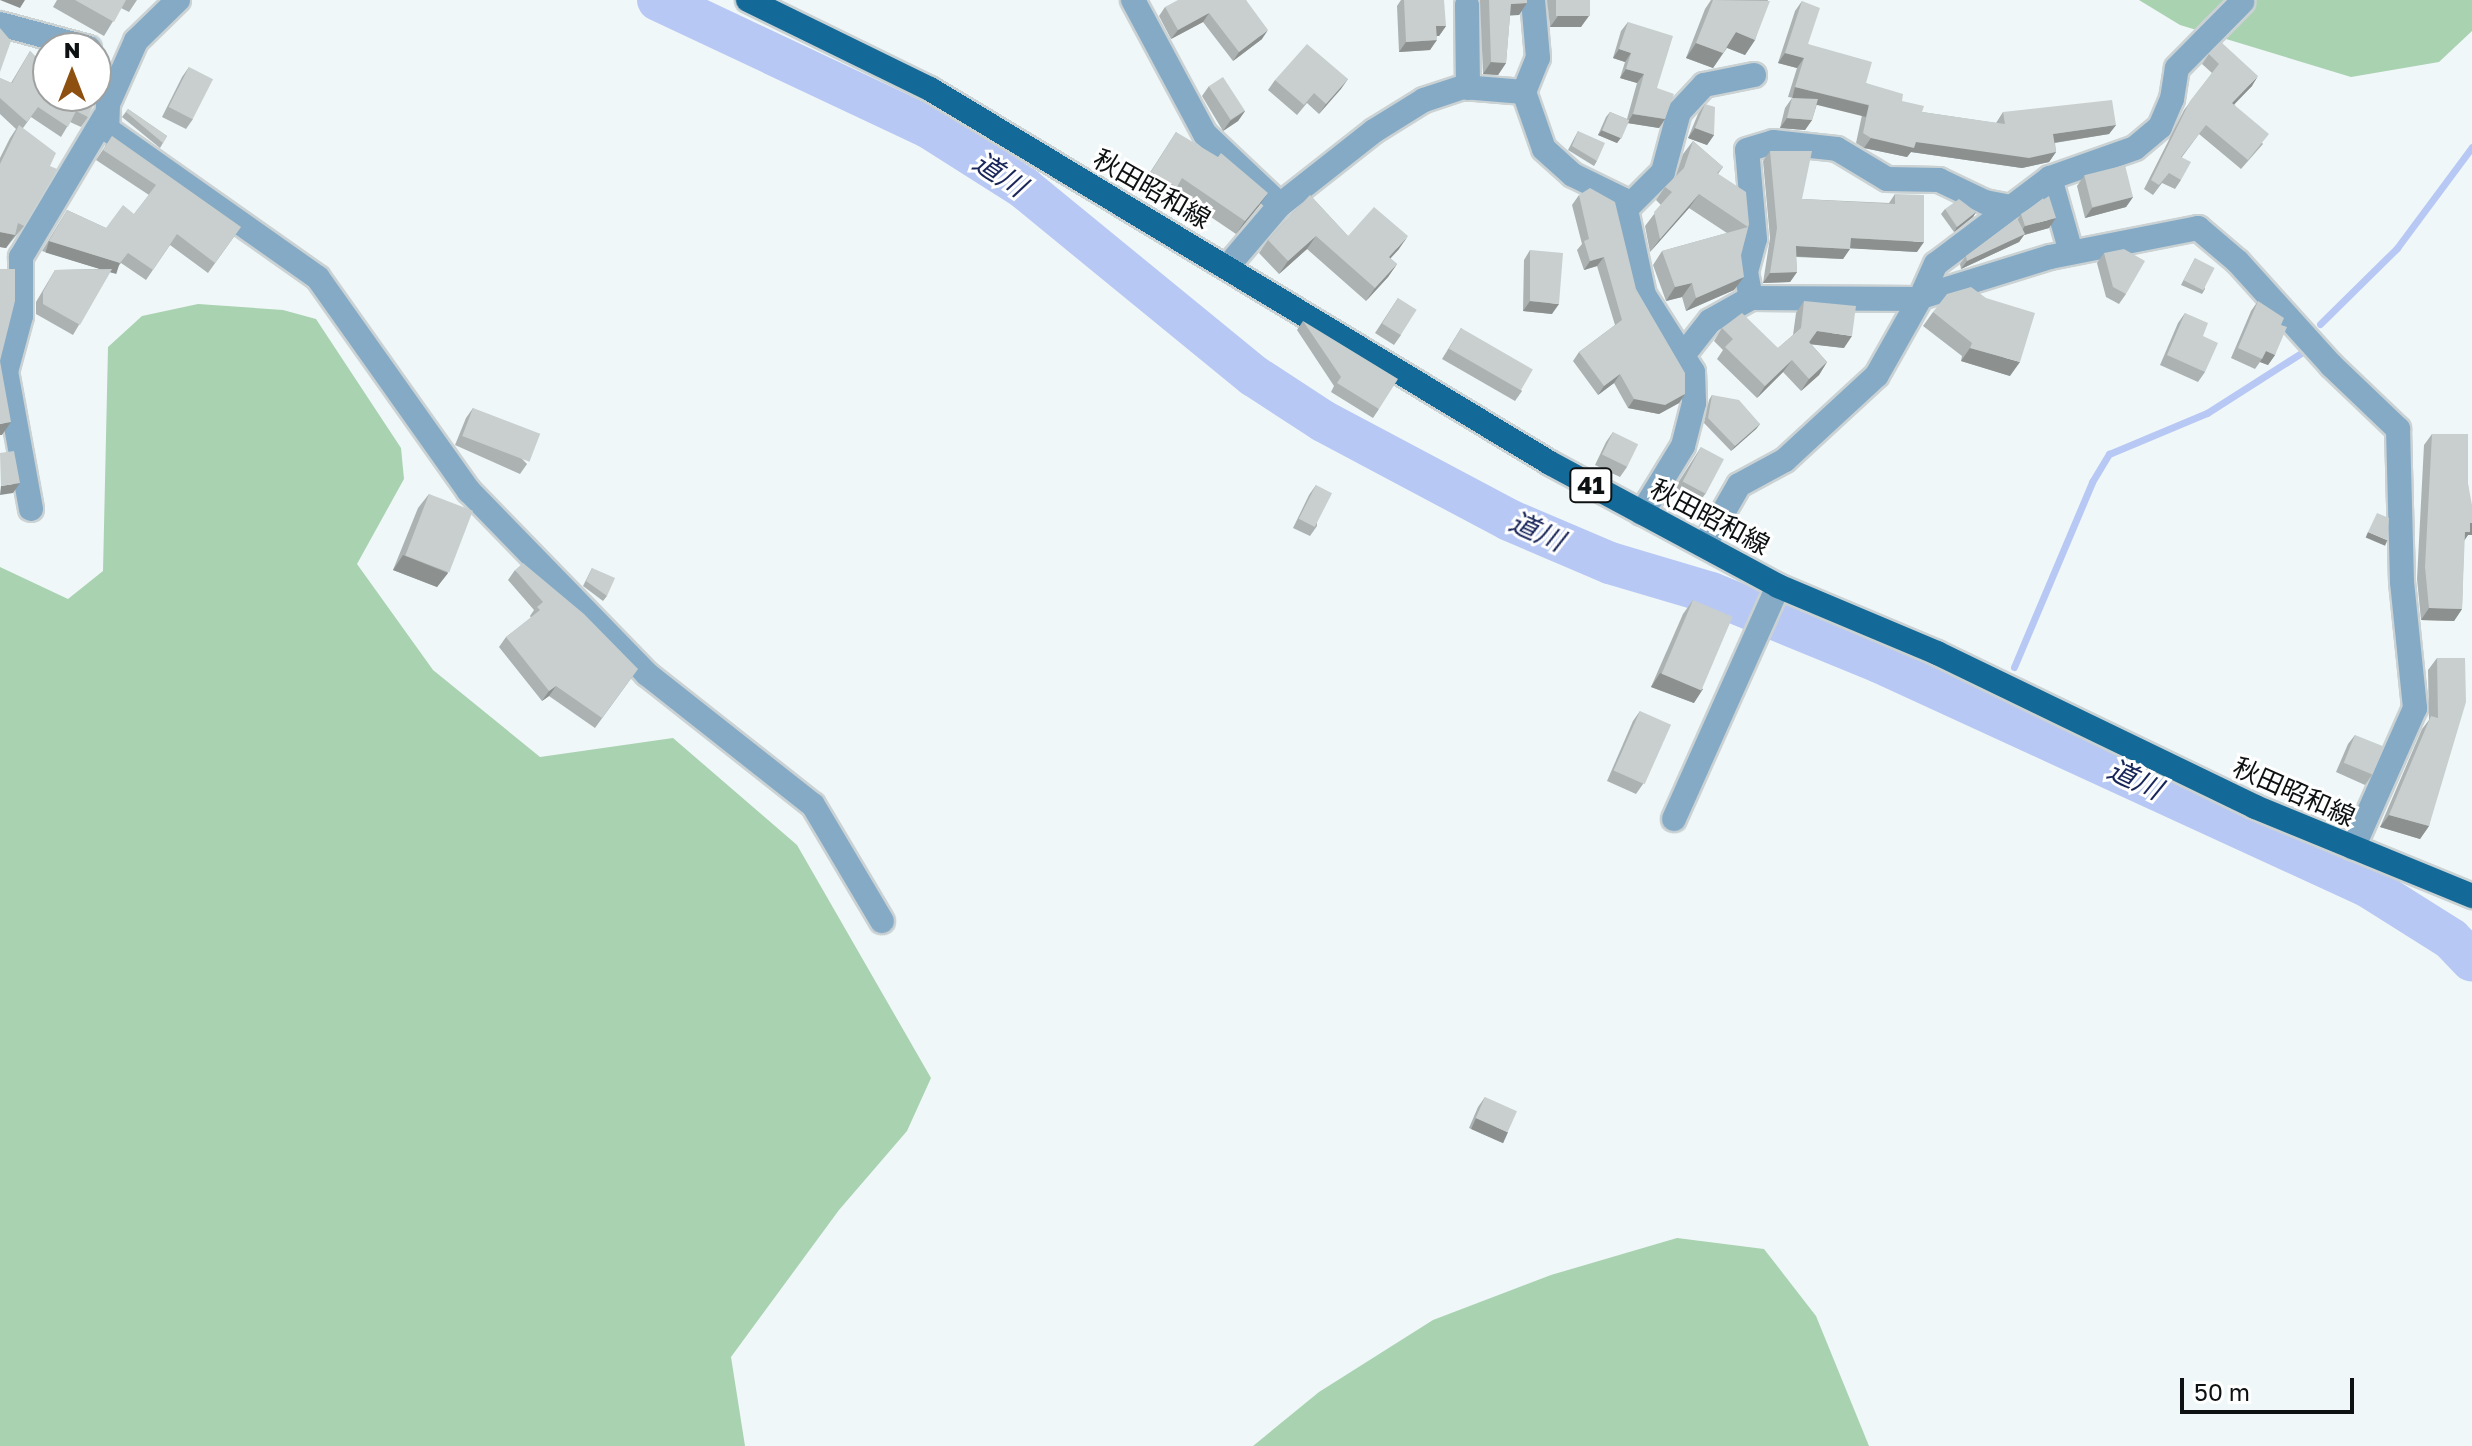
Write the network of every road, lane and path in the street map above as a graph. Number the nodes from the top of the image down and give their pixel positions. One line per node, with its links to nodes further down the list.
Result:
1 (178, 0): 10 (street)
2 (748, 0): 20 (main road, 秋田昭和線 / 41)
3 (1133, 0): 16 (street)
4 (1533, 0): 13 (street)
5 (2242, 2): 15 (street)
6 (1467, 5): 12 (street)
7 (0, 24): 8 (street)
8 (32, 33)
9 (112, 53): 10 (street)
10 (129, 57): 14 (street)
11 (1754, 75): 18 (street)
12 (1468, 88): 13 (street); 16 (street)
13 (1524, 92): 18 (street)
14 (104, 118): 24 (street); 31 (street)
15 (2050, 178): 17 (street); 19 (street)
16 (1280, 205): 20 (street)
17 (2011, 207): 21 (street); 22 (street)
18 (1626, 209): 23 (street)
19 (2071, 252): 22 (street); 29 (street)
20 (1228, 266): 25 (main road, 秋田昭和線 / 41)
21 (1751, 298): 22 (street); 23 (street)
22 (1920, 298): 26 (street)
23 (1684, 354): 25 (street)
24 (31, 509)
25 (1642, 513): 26 (main road, 秋田昭和線 / 41)
26 (1705, 544): 27 (main road, 秋田昭和線 / 41)
27 (1778, 586): 28 (street); 29 (main road, 秋田昭和線 / 41)
28 (1674, 819)
29 (2353, 848): 30 (main road, 秋田昭和線 / 41)
30 (2472, 896)
31 (882, 921)

